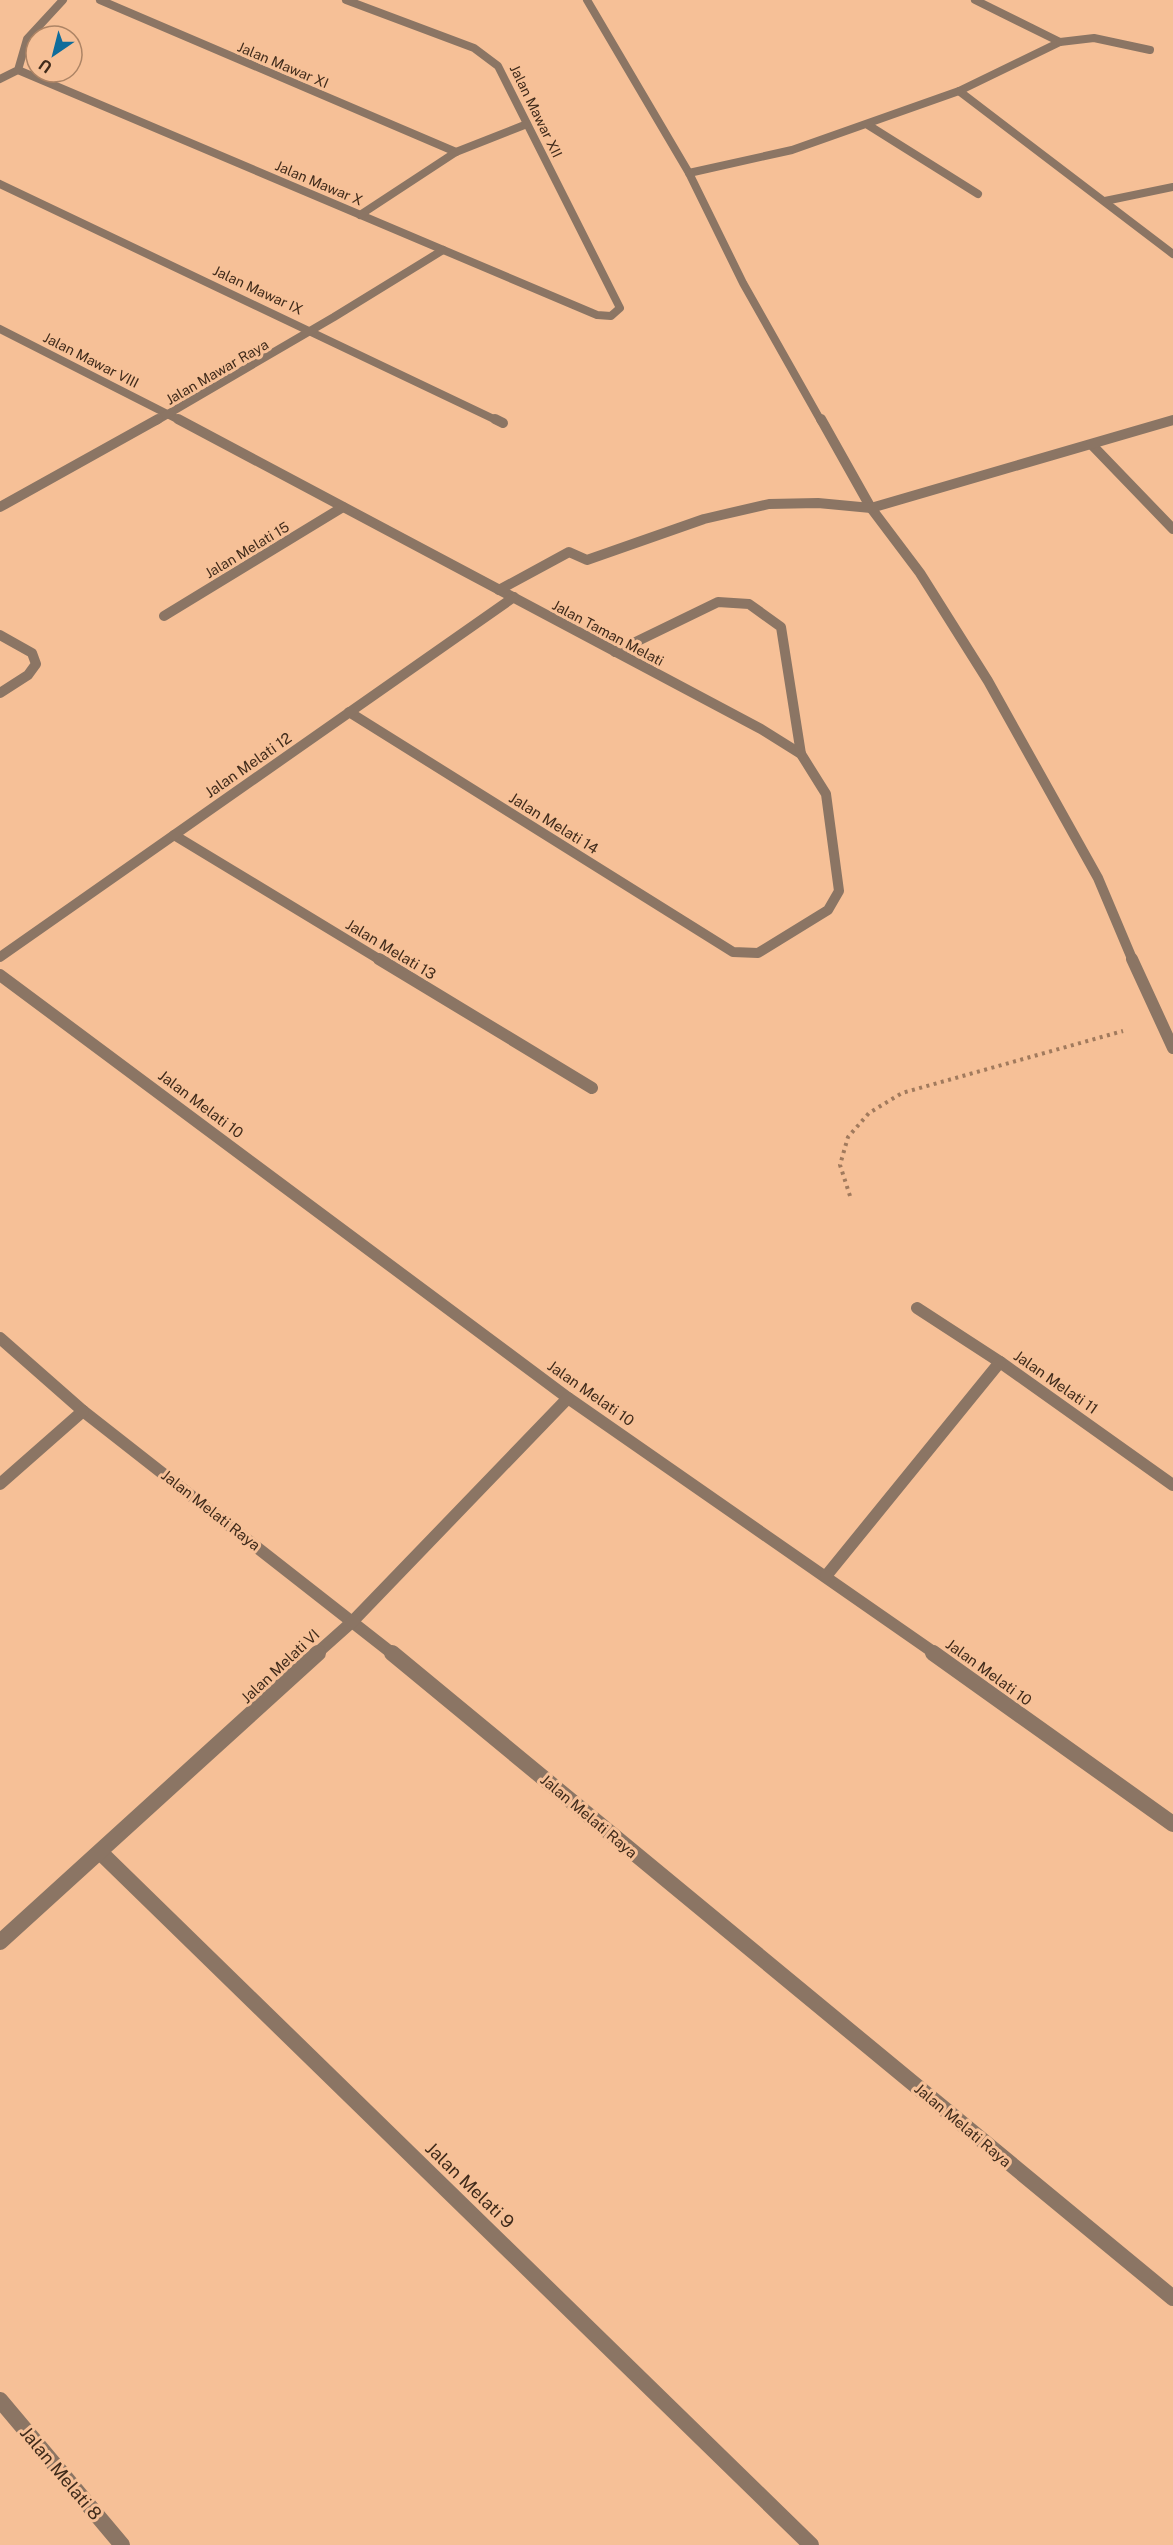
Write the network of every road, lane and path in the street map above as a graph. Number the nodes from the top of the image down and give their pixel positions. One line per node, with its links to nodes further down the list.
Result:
1 (63, 0): 8 (street)
2 (100, 0): 13 (street, Jalan Mawar XI)
3 (346, 0): 11 (street, Jalan Mawar XII)
4 (587, 0): 14 (street)
5 (975, 0): 6 (street)
6 (1060, 42): 7 (street); 10 (street)
7 (1150, 50)
8 (18, 70): 9 (street); 19 (street, Jalan Mawar X)
9 (0, 79)
10 (959, 91): 12 (street); 18 (street)
11 (527, 124): 13 (street); 22 (street, Jalan Mawar XII)
12 (868, 126): 14 (street); 17 (street)
13 (456, 152): 19 (street)
14 (691, 173): 31 (street)
15 (0, 184): 24 (street, Jalan Mawar IX)
16 (1173, 187): 18 (street)
17 (978, 194)
18 (1105, 201): 21 (street)
19 (360, 215): 20 (street, Jalan Mawar X)
20 (443, 250): 22 (street, Jalan Mawar X); 24 (street, Jalan Mawar Raya)
21 (1173, 254)
22 (611, 316)
23 (0, 329): 25 (street, Jalan Mawar VIII)
24 (314, 332): 25 (street, Jalan Mawar Raya); 27 (street, Jalan Mawar IX)
25 (170, 415): 29 (street, Jalan Mawar Raya); 30 (street, Jalan Taman Melati)
26 (1173, 420): 28 (street)
27 (502, 423)
28 (1092, 445): 31 (street); 32 (street)
29 (0, 507)
30 (343, 507): 33 (street, Jalan Taman Melati); 35 (street, Jalan Melati 15)
31 (871, 508): 33 (street); 45 (street)
32 (1173, 529)
33 (499, 590): 34 (street, Jalan Taman Melati)
34 (514, 597): 37 (street, Jalan Taman Melati); 39 (street, Jalan Melati 12)
35 (164, 616)
36 (0, 635): 38 (street)
37 (615, 652): 40 (street, Jalan Taman Melati); 40 (street)
38 (0, 693)
39 (349, 712): 41 (street, Jalan Melati 12); 42 (street, Jalan Melati 14)
40 (801, 754): 42 (street, Jalan Taman Melati)
41 (174, 835): 43 (street, Jalan Melati 12); 47 (street, Jalan Melati 13)
42 (746, 954)
43 (0, 957)
44 (0, 975): 52 (street, Jalan Melati 10)
45 (1159, 1022): 46 (street); 48 (path)
46 (1173, 1048)
47 (592, 1088)
48 (850, 1196)
49 (916, 1308): 51 (street, Jalan Melati 11)
50 (0, 1338): 53 (street, Jalan Melati Raya)
51 (1000, 1362): 55 (street, Jalan Melati 11); 56 (street)
52 (568, 1398): 56 (street, Jalan Melati 10); 57 (street, Jalan Melati VI)
53 (83, 1411): 54 (street); 57 (street, Jalan Melati Raya)
54 (0, 1484)
55 (1173, 1485)
56 (826, 1576): 58 (street, Jalan Melati 10)
57 (353, 1621): 59 (street, Jalan Melati VI); 61 (street, Jalan Melati Raya)
58 (1173, 1824)
59 (101, 1853): 60 (street, Jalan Melati VI); 64 (street, Jalan Melati 9)
60 (0, 1942)
61 (1173, 2298)
62 (0, 2400): 63 (street, Jalan Melati 8)
63 (122, 2545)
64 (811, 2545)

